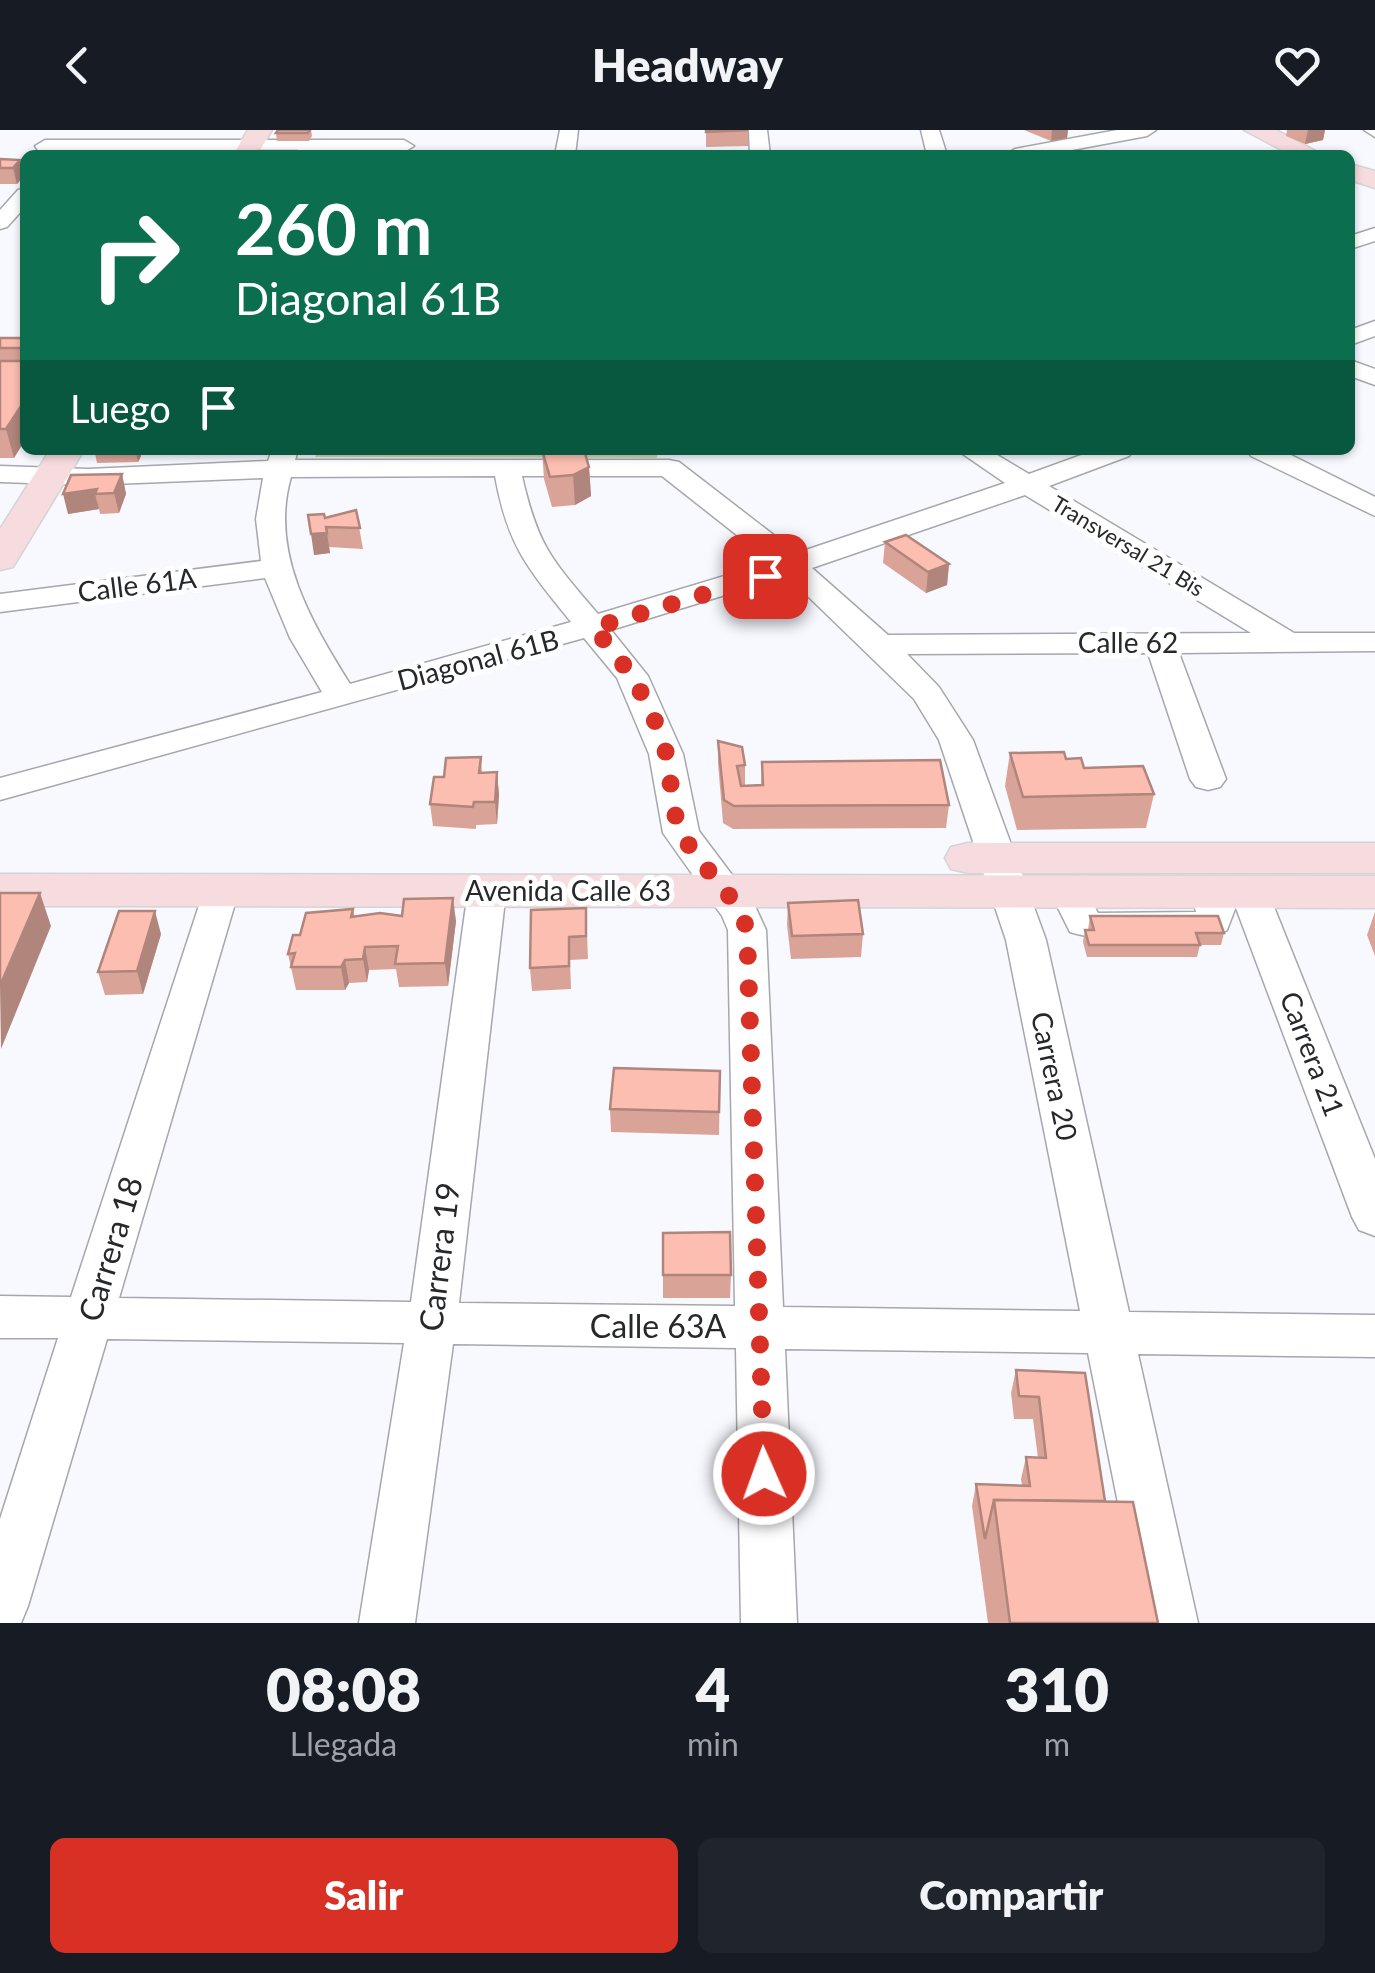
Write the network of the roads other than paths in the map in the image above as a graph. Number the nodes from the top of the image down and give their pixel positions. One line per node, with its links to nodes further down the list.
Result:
1 (1146, 130): 3 (street)
2 (1256, 130): 8 (main road)
3 (1081, 136): 7 (street)
4 (48, 144): 5 (street)
5 (252, 144): 6 (street)
6 (405, 144)
7 (1032, 150)
8 (1299, 150)
9 (20, 204): 10 (street)
10 (4, 235)
11 (1375, 328): 12 (street)
12 (1358, 355): 13 (street)
13 (1375, 378)
14 (978, 455): 23 (street, Transversal 21 Bis)
15 (1058, 455): 23 (street, Diagonal 61B)
16 (1102, 455): 23 (street, Diagonal 61B)
17 (1270, 455): 25 (street)
18 (281, 459): 20 (street); 21 (street); 28 (street)
19 (668, 461): 20 (street); 27 (street, Carrera 20)
20 (508, 468): 30 (street)
21 (53, 472): 22 (street); 24 (street); 26 (main road)
22 (0, 474)
23 (1017, 479): 27 (street, Diagonal 61B); 32 (street, Transversal 21 Bis)
24 (0, 492)
25 (1375, 508)
26 (0, 559)
27 (783, 567): 30 (street, Diagonal 61B); 34 (street, Carrera 20)
28 (274, 568): 29 (street, Calle 61A); 35 (street)
29 (0, 603)
30 (585, 619): 35 (street, Diagonal 61B); 41 (street)
31 (1160, 642): 32 (street, Calle 62); 34 (street, Calle 62); 37 (street)
32 (1287, 642): 33 (street, Calle 62)
33 (1375, 642)
34 (892, 644): 42 (street, Carrera 20)
35 (335, 687): 36 (street, Diagonal 61B); 38 (street, Diagonal 61B)
36 (0, 766)
37 (1208, 778)
38 (0, 789)
39 (0, 858): 41 (main road, Avenida Calle 63)
40 (1375, 858): 42 (main road, Avenida Calle 63)
41 (712, 875): 42 (main road, Avenida Calle 63); 45 (main road, Avenida Calle 63); 52 (street)
42 (1003, 875): 46 (main road, Avenida Calle 63); 53 (street, Carrera 20)
43 (0, 890): 44 (main road, Avenida Calle 63)
44 (220, 890): 45 (main road, Avenida Calle 63); 50 (street, Carrera 18)
45 (487, 891): 51 (street, Carrera 19)
46 (1230, 892): 47 (main road, Avenida Calle 63); 48 (street, Carrera 21)
47 (1375, 892)
48 (1375, 1217)
49 (0, 1318): 50 (street, Calle 63A)
50 (90, 1318): 51 (street, Calle 63A); 55 (street, Carrera 18)
51 (432, 1323): 52 (street, Calle 63A); 56 (street, Carrera 19)
52 (759, 1328): 53 (street, Calle 63A); 57 (street)
53 (1108, 1332): 54 (street, Calle 63A); 58 (street, Carrera 20)
54 (1375, 1336)
55 (0, 1606)
56 (387, 1623)
57 (768, 1623)
58 (1170, 1623)

